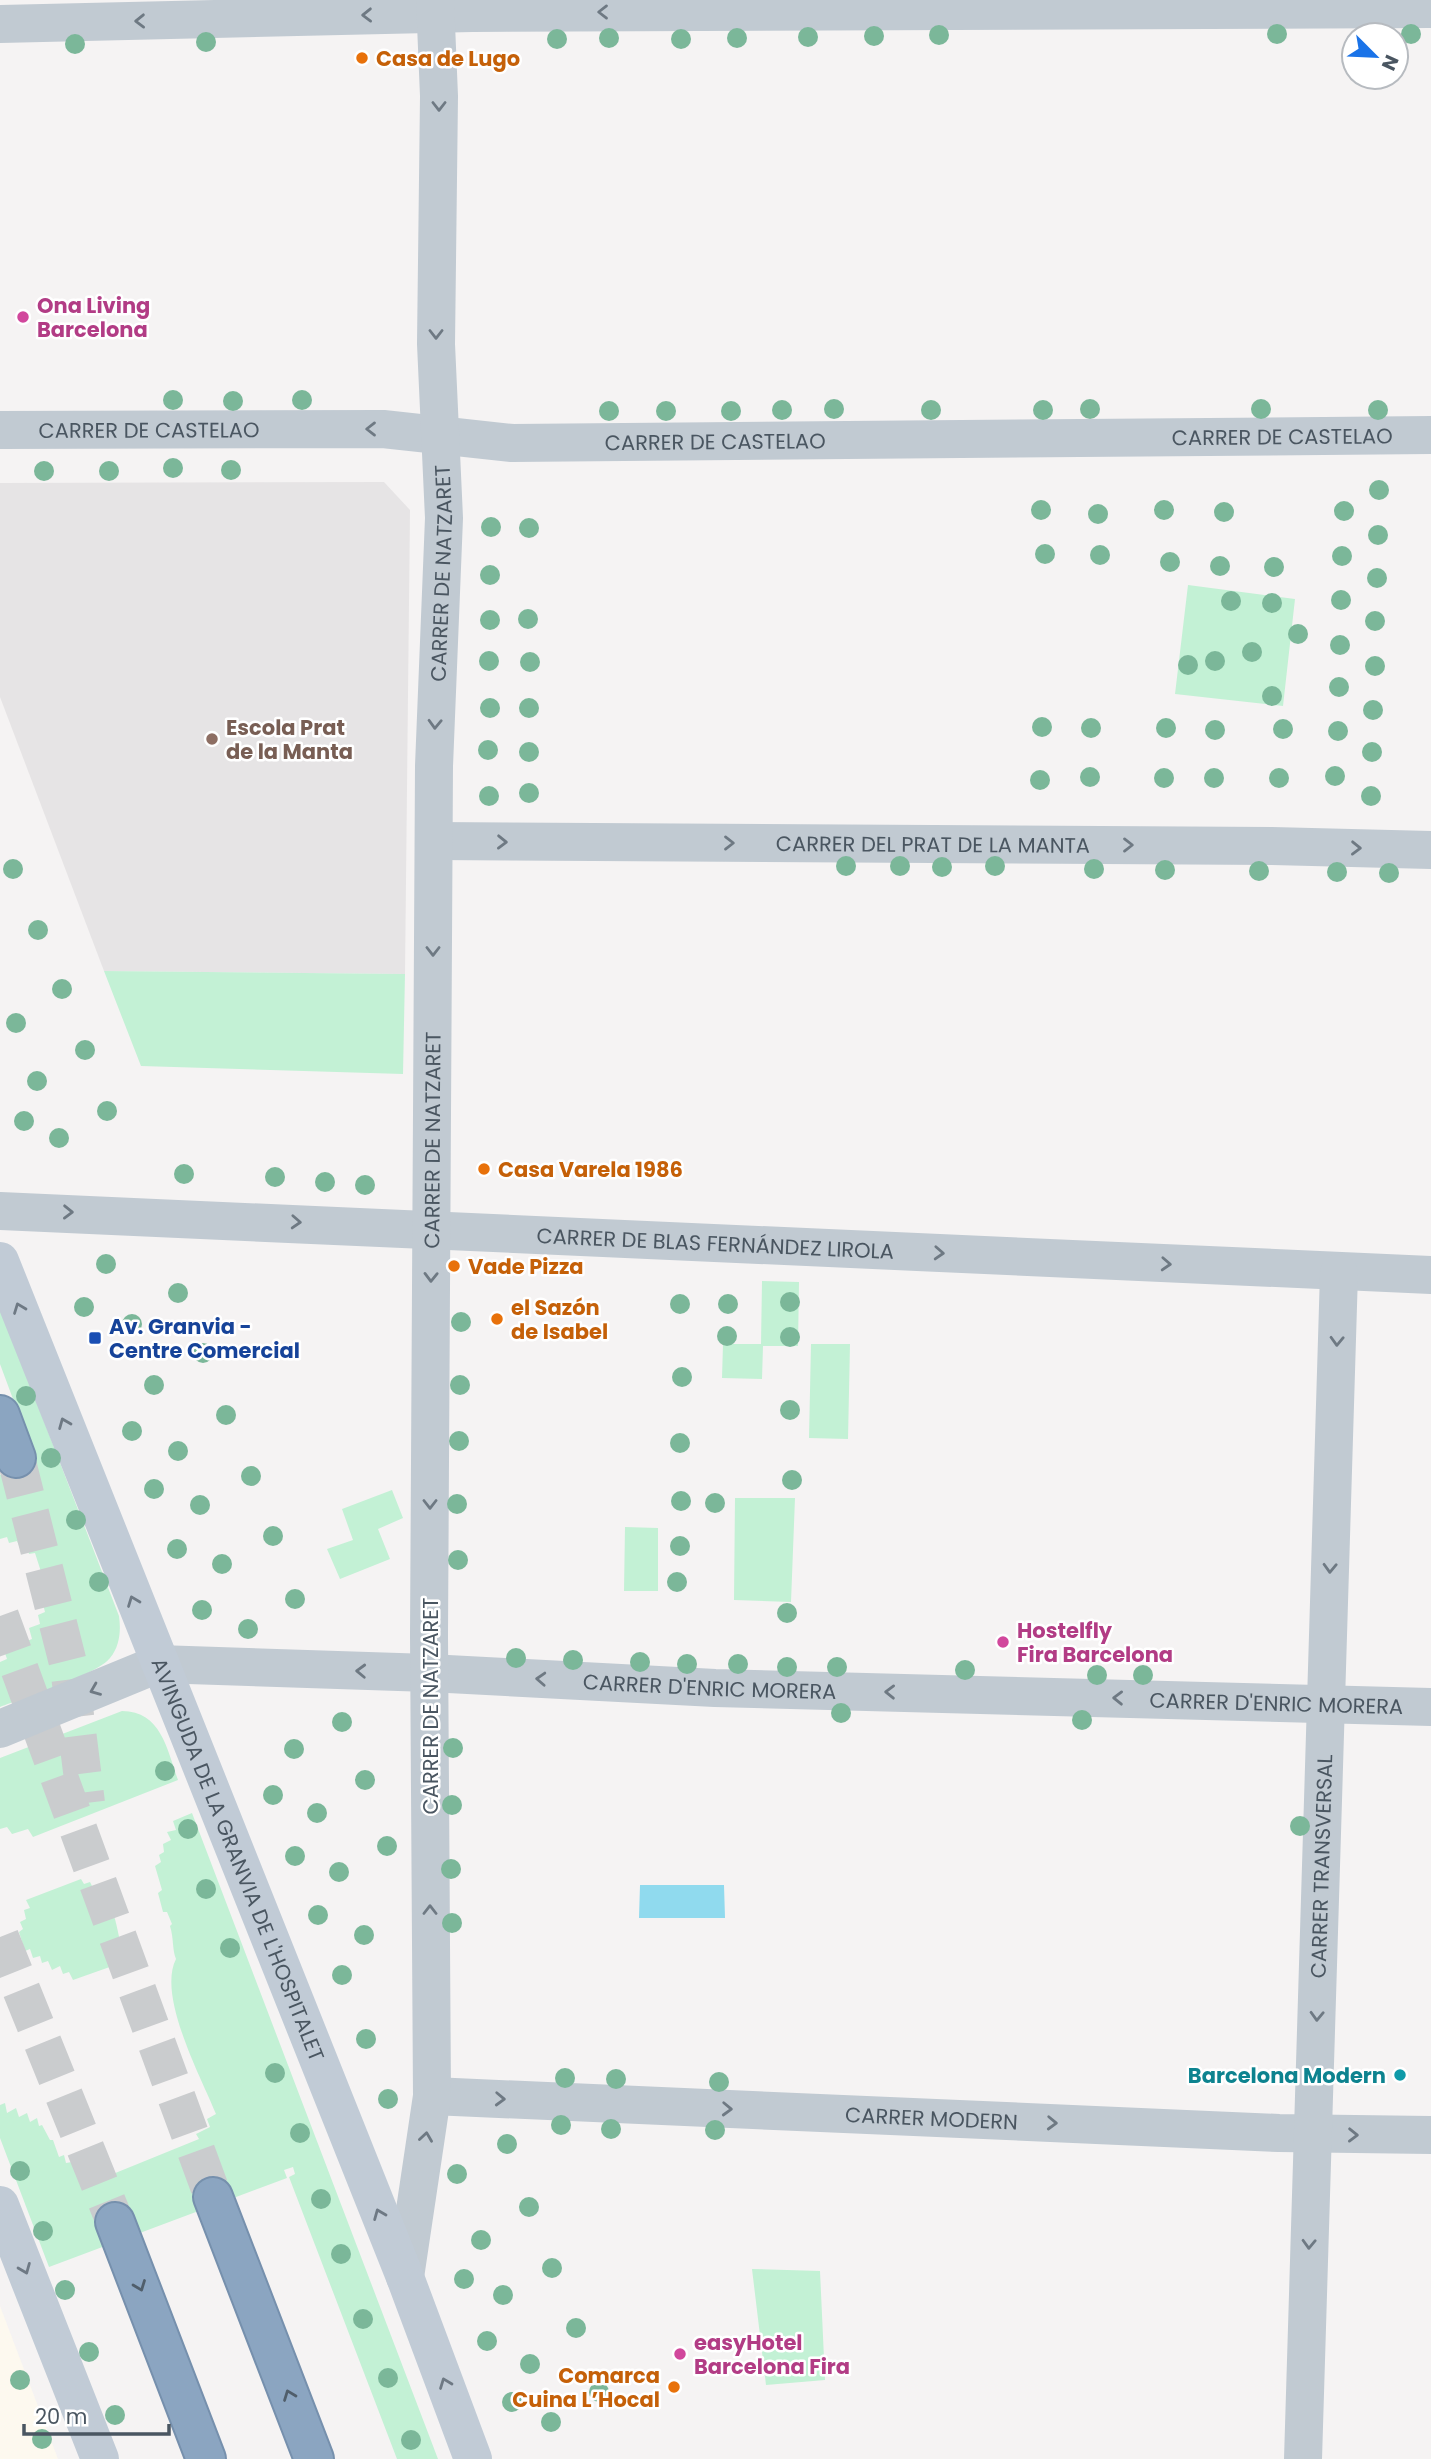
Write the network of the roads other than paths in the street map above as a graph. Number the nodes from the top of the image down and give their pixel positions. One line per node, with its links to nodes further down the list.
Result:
1 (435, 7): 2 (street, one-way to 1); 3 (street, one-way to 3); 5 (street, CARRER DE NATZARET, one-way to 5)
2 (1431, 9)
3 (0, 24)
4 (0, 430): 5 (street, CARRER DE CASTELAO, one-way to 4)
5 (439, 435): 6 (street, CARRER DE CASTELAO); 7 (street, CARRER DE NATZARET, one-way to 7)
6 (1431, 435)
7 (434, 841): 8 (street, CARRER DEL PRAT DE LA MANTA, one-way to 8); 10 (street, CARRER DE NATZARET, one-way to 10)
8 (1431, 850)
9 (0, 1211): 10 (street, CARRER DE BLAS FERNÁNDEZ LIROLA, one-way to 10)
10 (432, 1228): 12 (street, CARRER DE BLAS FERNÁNDEZ LIROLA, one-way to 12); 17 (street, CARRER DE NATZARET, one-way to 17)
11 (0, 1261): 16 (main road, AVINGUDA DE LA GRANVIA DE L'HOSPITALET, one-way to 11)
12 (1339, 1273): 13 (street, CARRER DE BLAS FERNÁNDEZ LIROLA); 18 (street, CARRER TRANSVERSAL, one-way to 18)
13 (1431, 1275)
14 (0, 1415): 15 (highway)
15 (16, 1458)
16 (158, 1664): 17 (street, CARRER D'ENRIC MORERA, one-way to 16); 20 (street, CARRER D'ENRIC MORERA, one-way to 20); 27 (main road, AVINGUDA DE LA GRANVIA DE L'HOSPITALET, one-way to 16)
17 (429, 1673): 18 (street, CARRER D'ENRIC MORERA, one-way to 17); 21 (street, CARRER DE NATZARET, one-way to 17)
18 (1326, 1702): 19 (street, CARRER D'ENRIC MORERA); 22 (street, CARRER TRANSVERSAL, one-way to 22)
19 (1431, 1707)
20 (0, 1729)
21 (432, 2096): 22 (street, CARRER MODERN, one-way to 22); 27 (street, CARRER DE NATZARET, one-way to 21)
22 (1313, 2134): 23 (street, CARRER MODERN, one-way to 23); 32 (street, CARRER TRANSVERSAL, one-way to 32)
23 (1431, 2135)
24 (213, 2197): 30 (highway, one-way to 24)
25 (0, 2206): 28 (main road, one-way to 28)
26 (115, 2222): 29 (highway, one-way to 29)
27 (405, 2277): 31 (main road, AVINGUDA DE LA GRANVIA DE L'HOSPITALET, one-way to 27)
28 (100, 2459)
29 (206, 2459)
30 (314, 2459)
31 (473, 2459)
32 (1303, 2459)

